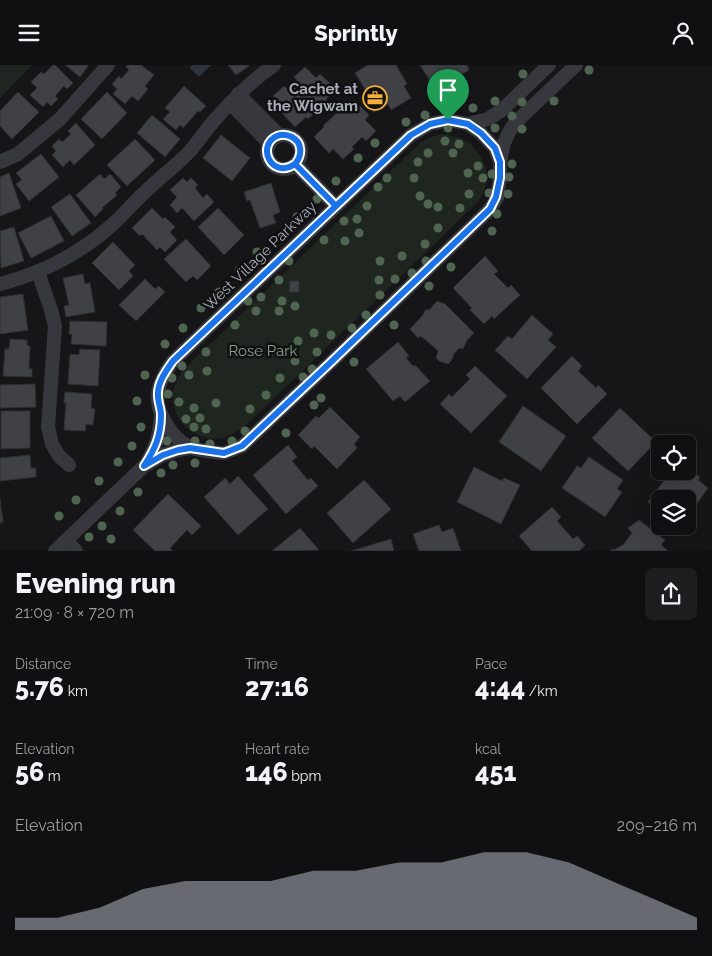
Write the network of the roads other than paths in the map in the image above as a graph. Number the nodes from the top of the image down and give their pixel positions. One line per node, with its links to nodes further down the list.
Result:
1 (108, 65): 9 (street)
2 (274, 65): 6 (street)
3 (550, 65): 5 (street, West Village Parkway); 7 (street, West Village Parkway)
4 (576, 65): 5 (street, West Village Parkway)
5 (563, 77): 10 (street, West Village Parkway)
6 (234, 98): 8 (street); 13 (street)
7 (468, 124): 10 (street); 12 (street, West Village Parkway)
8 (274, 139): 11 (street); 11 (street)
9 (0, 162)
10 (500, 162): 16 (street, West Village Parkway)
11 (295, 164): 12 (street)
12 (336, 206): 15 (street, West Village Parkway)
13 (38, 272): 14 (street); 17 (street)
14 (0, 284)
15 (161, 415): 16 (street); 18 (street, West Village Parkway)
16 (190, 448): 18 (street, West Village Parkway)
17 (69, 465)
18 (144, 466): 19 (street, West Village Parkway)
19 (71, 546): 20 (street, West Village Parkway)
20 (55, 551)

